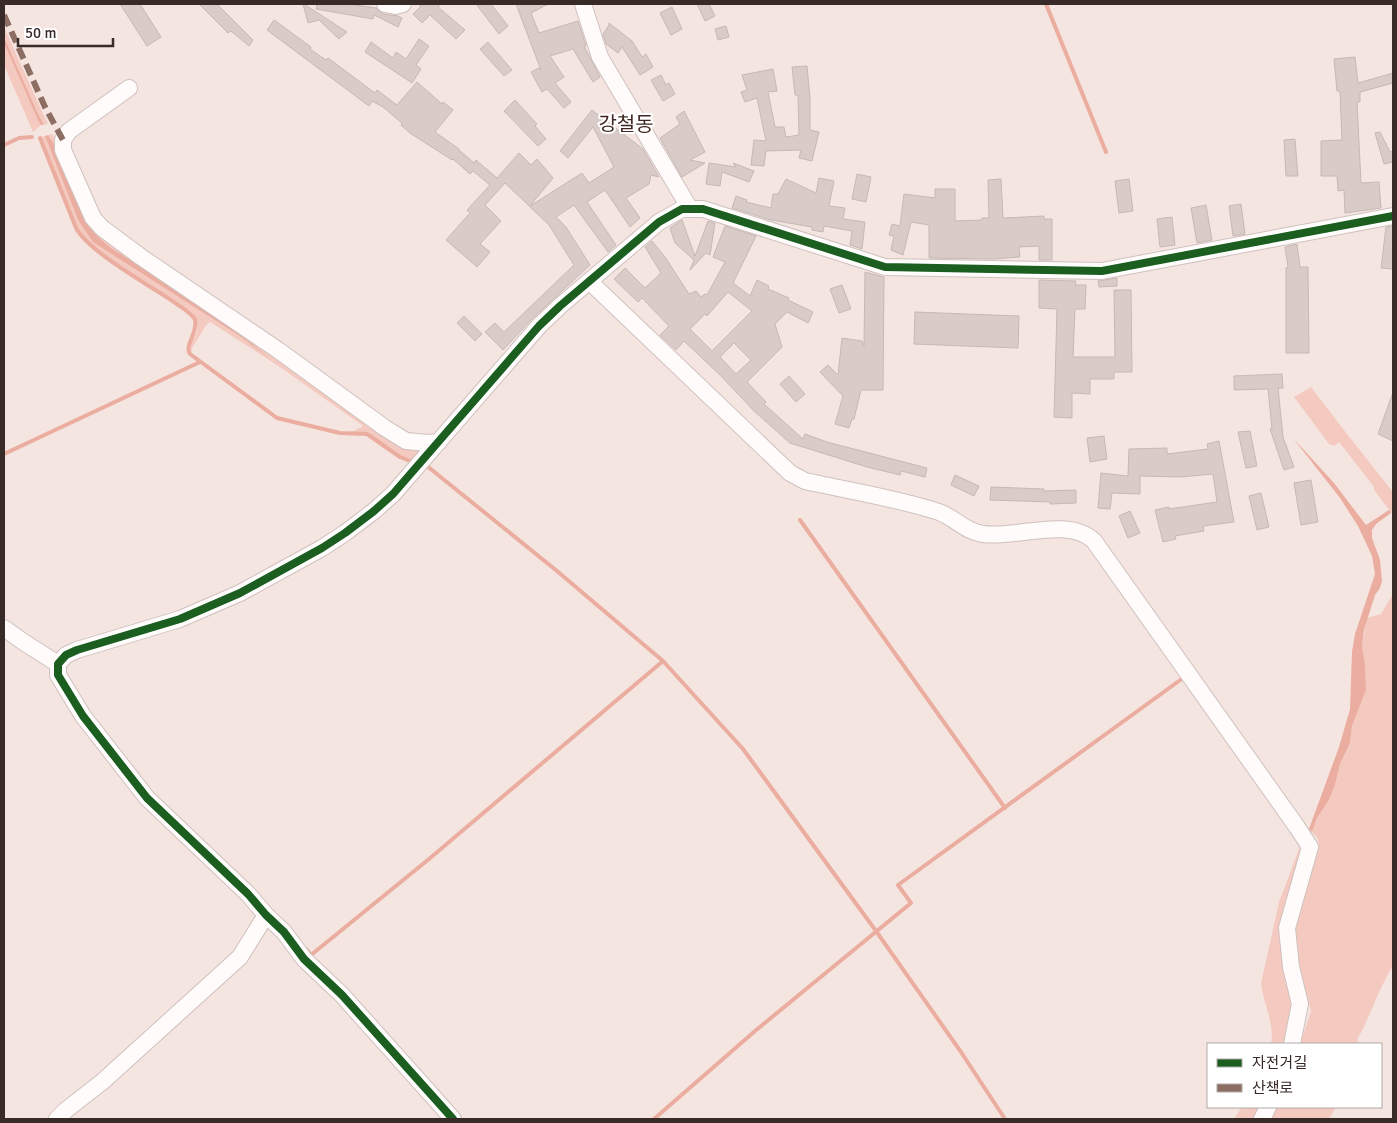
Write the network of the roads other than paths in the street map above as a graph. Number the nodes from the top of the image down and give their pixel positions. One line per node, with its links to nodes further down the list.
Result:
1 (385, 4): 2 (street)
2 (403, 4)
3 (583, 4): 5 (street)
4 (129, 88): 8 (street)
5 (690, 209): 6 (street); 7 (street)
6 (1393, 216)
7 (589, 281): 8 (street); 12 (street)
8 (439, 442): 10 (street)
9 (4, 628): 10 (street)
10 (58, 664): 11 (street)
11 (266, 915): 13 (street); 14 (street)
12 (1292, 1043)
13 (57, 1119)
14 (453, 1119)

